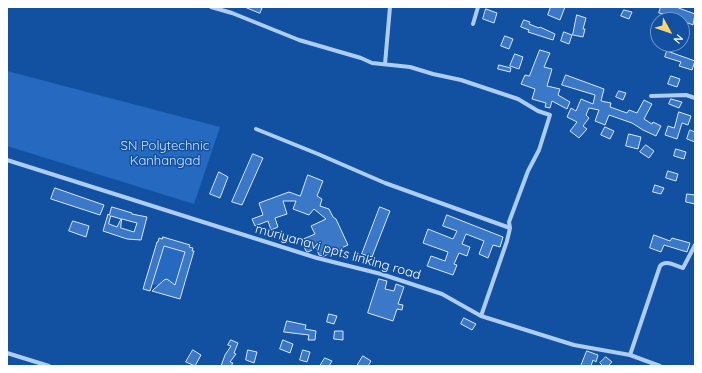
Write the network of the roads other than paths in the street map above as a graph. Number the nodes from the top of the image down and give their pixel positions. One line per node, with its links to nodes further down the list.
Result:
1 (211, 7): 5 (street)
2 (390, 7): 5 (street)
3 (478, 7): 4 (street)
4 (473, 24)
5 (385, 64): 10 (street)
6 (651, 96): 7 (street)
7 (695, 98)
8 (256, 129): 10 (street)
9 (7, 160): 12 (street, muriyanavi ppts linking road)
10 (510, 228): 12 (street)
11 (695, 245): 14 (street)
12 (481, 316): 14 (street, muriyanavi ppts linking road)
13 (7, 353): 15 (street)
14 (630, 355): 16 (street, muriyanavi ppts linking road)
15 (49, 366)
16 (660, 366)

